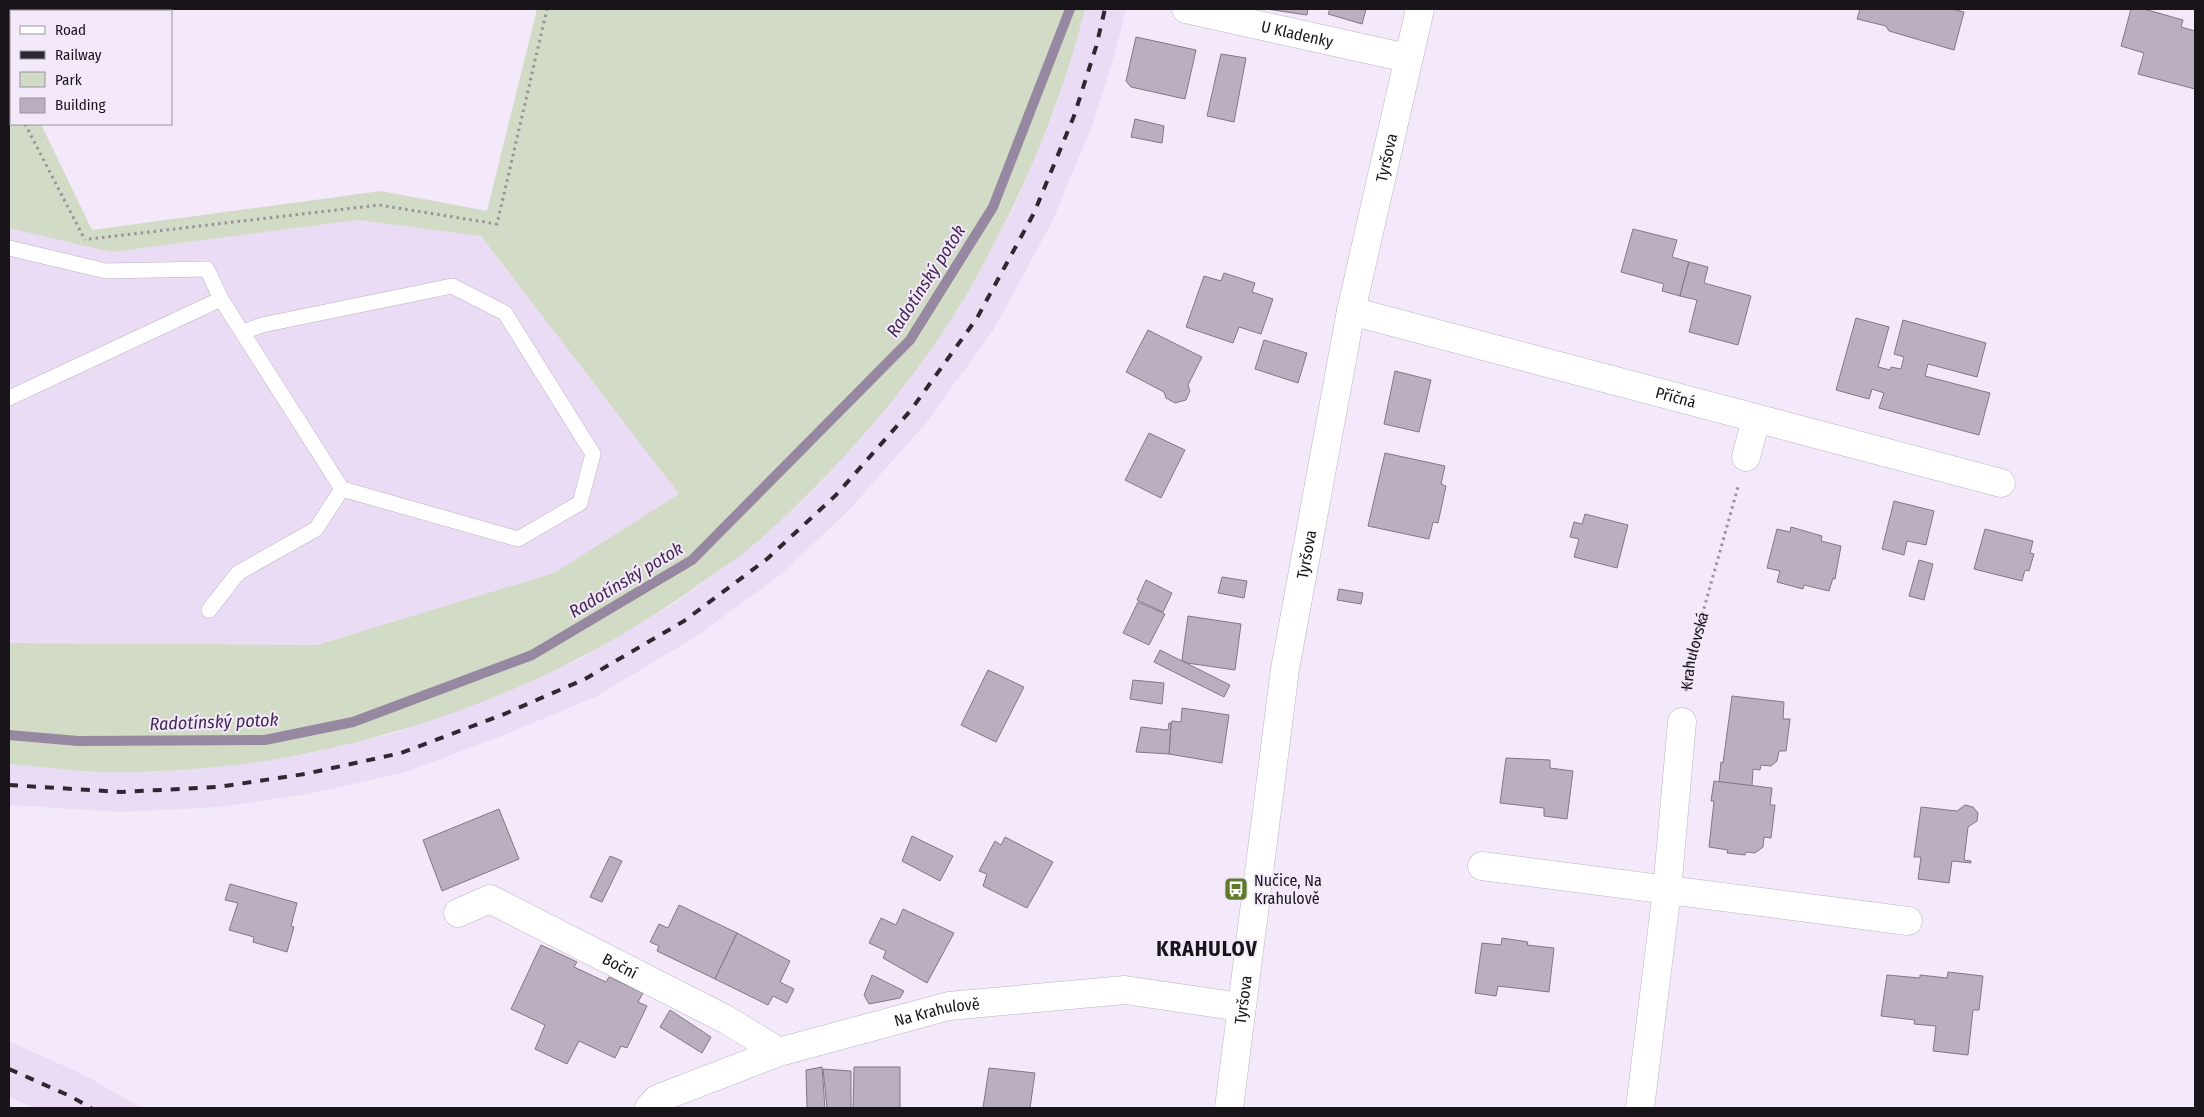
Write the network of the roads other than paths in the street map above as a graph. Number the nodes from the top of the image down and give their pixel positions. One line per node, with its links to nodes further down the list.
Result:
1 (1186, 9): 3 (street, U Kladenky)
2 (1420, 9): 3 (street, Tyršova)
3 (1407, 58): 6 (street, Tyršova)
4 (9, 248): 5 (lane)
5 (221, 299): 7 (lane); 8 (lane)
6 (1351, 311): 9 (street, Příčná); 19 (street, Tyršova)
7 (243, 332): 12 (lane); 12 (lane)
8 (9, 398)
9 (1756, 419): 10 (street); 11 (street, Příčná)
10 (1746, 457)
11 (2001, 483)
12 (342, 489): 13 (lane)
13 (209, 610)
14 (1682, 722): 16 (street)
15 (1482, 866): 16 (street)
16 (1666, 890): 18 (street); 23 (street)
17 (458, 913): 20 (street, Boční)
18 (1908, 921)
19 (1241, 1007): 20 (street, Na Krahulově); 22 (street, Tyršova)
20 (779, 1052): 21 (street, Na Krahulově)
21 (649, 1108)
22 (1229, 1108)
23 (1640, 1108)

